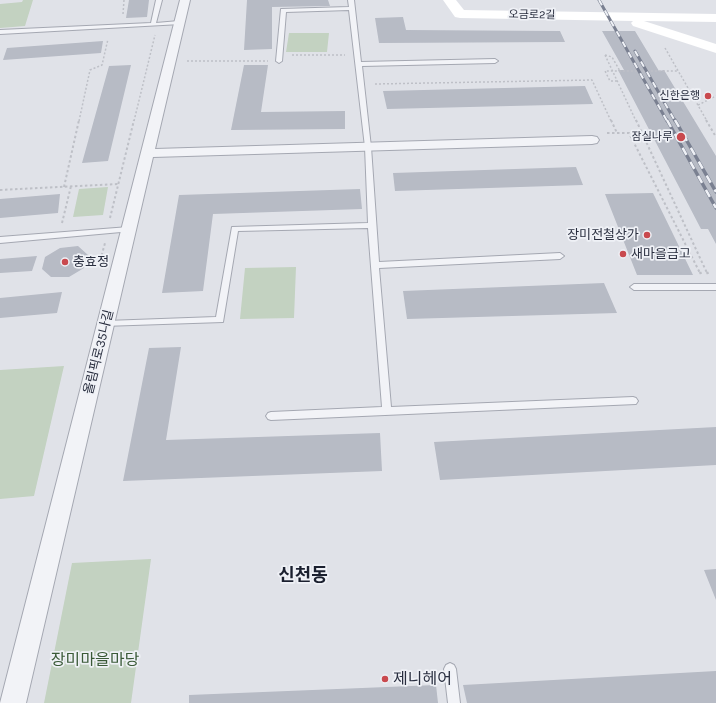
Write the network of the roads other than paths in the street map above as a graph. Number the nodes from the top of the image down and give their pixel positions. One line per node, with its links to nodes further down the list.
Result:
1 (159, 0): 9 (lane)
2 (185, 0): 8 (street, 올림픽로35나길)
3 (351, 0): 5 (lane)
4 (449, 0): 6 (main road, 오금로2길)
5 (352, 8): 12 (lane); 14 (lane)
6 (622, 17): 7 (main road); 11 (main road)
7 (716, 18)
8 (179, 23): 9 (lane); 17 (street, 올림픽로35나길)
9 (153, 24): 10 (lane)
10 (0, 32)
11 (716, 49)
12 (279, 58)
13 (495, 61): 14 (lane)
14 (358, 64): 16 (lane)
15 (592, 140): 16 (street)
16 (368, 147): 17 (street); 18 (lane)
17 (148, 153): 19 (street, 올림픽로35나길)
18 (372, 225): 22 (lane); 25 (lane)
19 (129, 229): 20 (lane); 25 (street, 올림픽로35나길)
20 (0, 240)
21 (560, 256): 22 (lane)
22 (376, 265): 27 (lane)
23 (713, 283): 24 (lane)
24 (634, 287)
25 (106, 324): 30 (street, 올림픽로35나길)
26 (633, 401): 27 (lane)
27 (387, 411): 28 (lane)
28 (271, 416)
29 (450, 669): 31 (lane)
30 (13, 703)
31 (454, 703)

